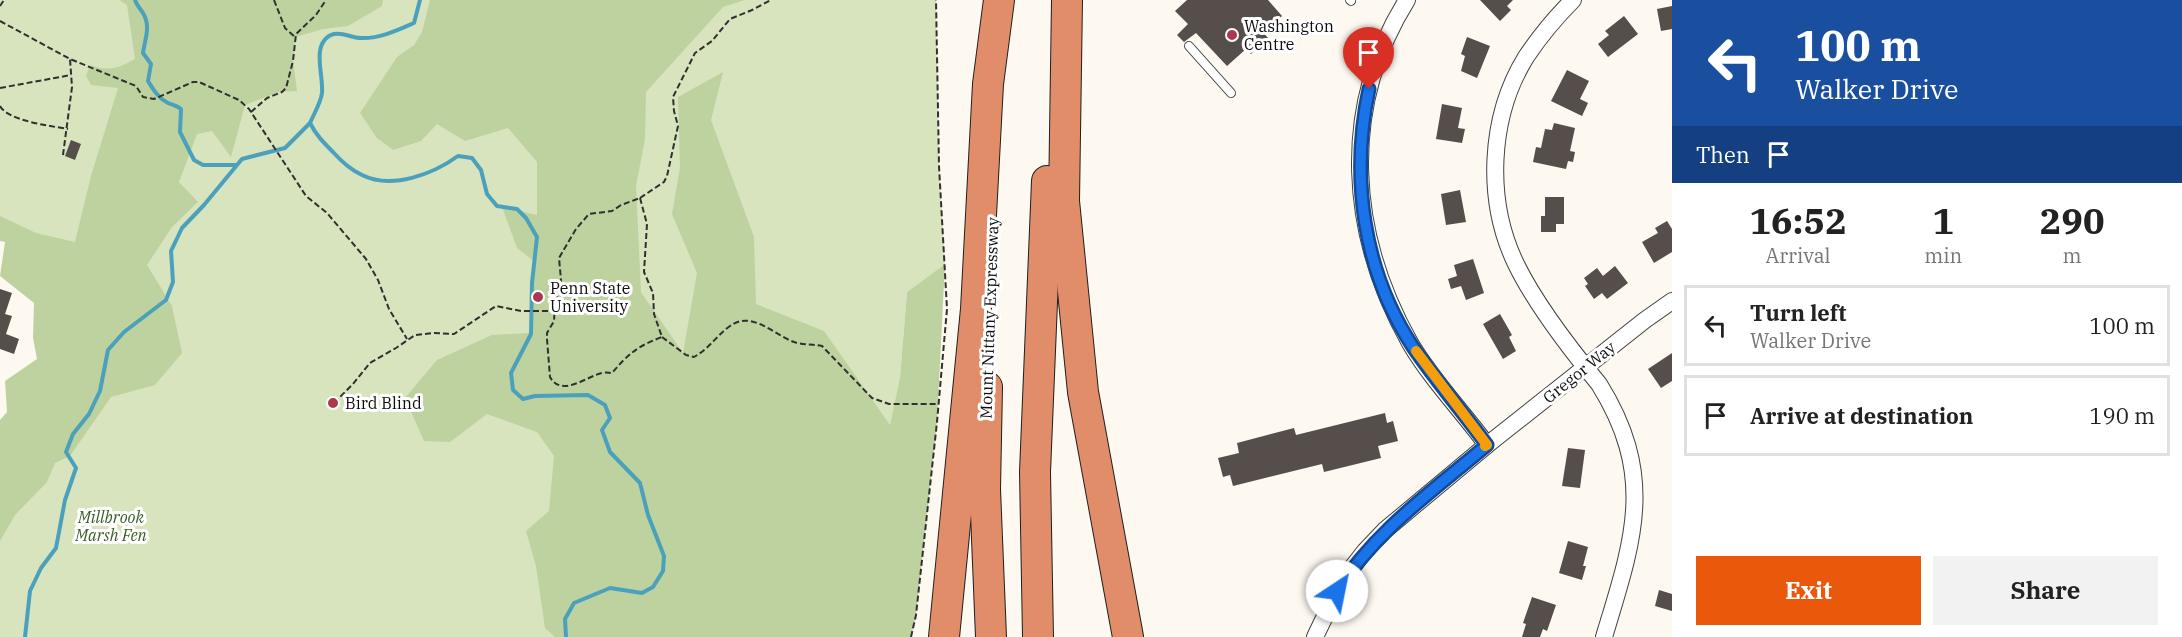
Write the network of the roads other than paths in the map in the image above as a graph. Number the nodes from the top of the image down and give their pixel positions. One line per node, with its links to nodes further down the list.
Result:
1 (1000, 0): 11 (highway); 12 (highway, Mount Nittany Expressway)
2 (1055, 0): 13 (highway)
3 (1067, 0): 14 (highway)
4 (1407, 0): 10 (street)
5 (1573, 0): 9 (street)
6 (1189, 46): 7 (lane)
7 (1232, 93)
8 (1672, 301): 9 (street, Gregor Way)
9 (1586, 367): 10 (street, Gregor Way); 16 (street)
10 (1487, 445): 15 (street, Gregor Way)
11 (944, 637)
12 (991, 637)
13 (1038, 637)
14 (1128, 637)
15 (1315, 637)
16 (1604, 637)

